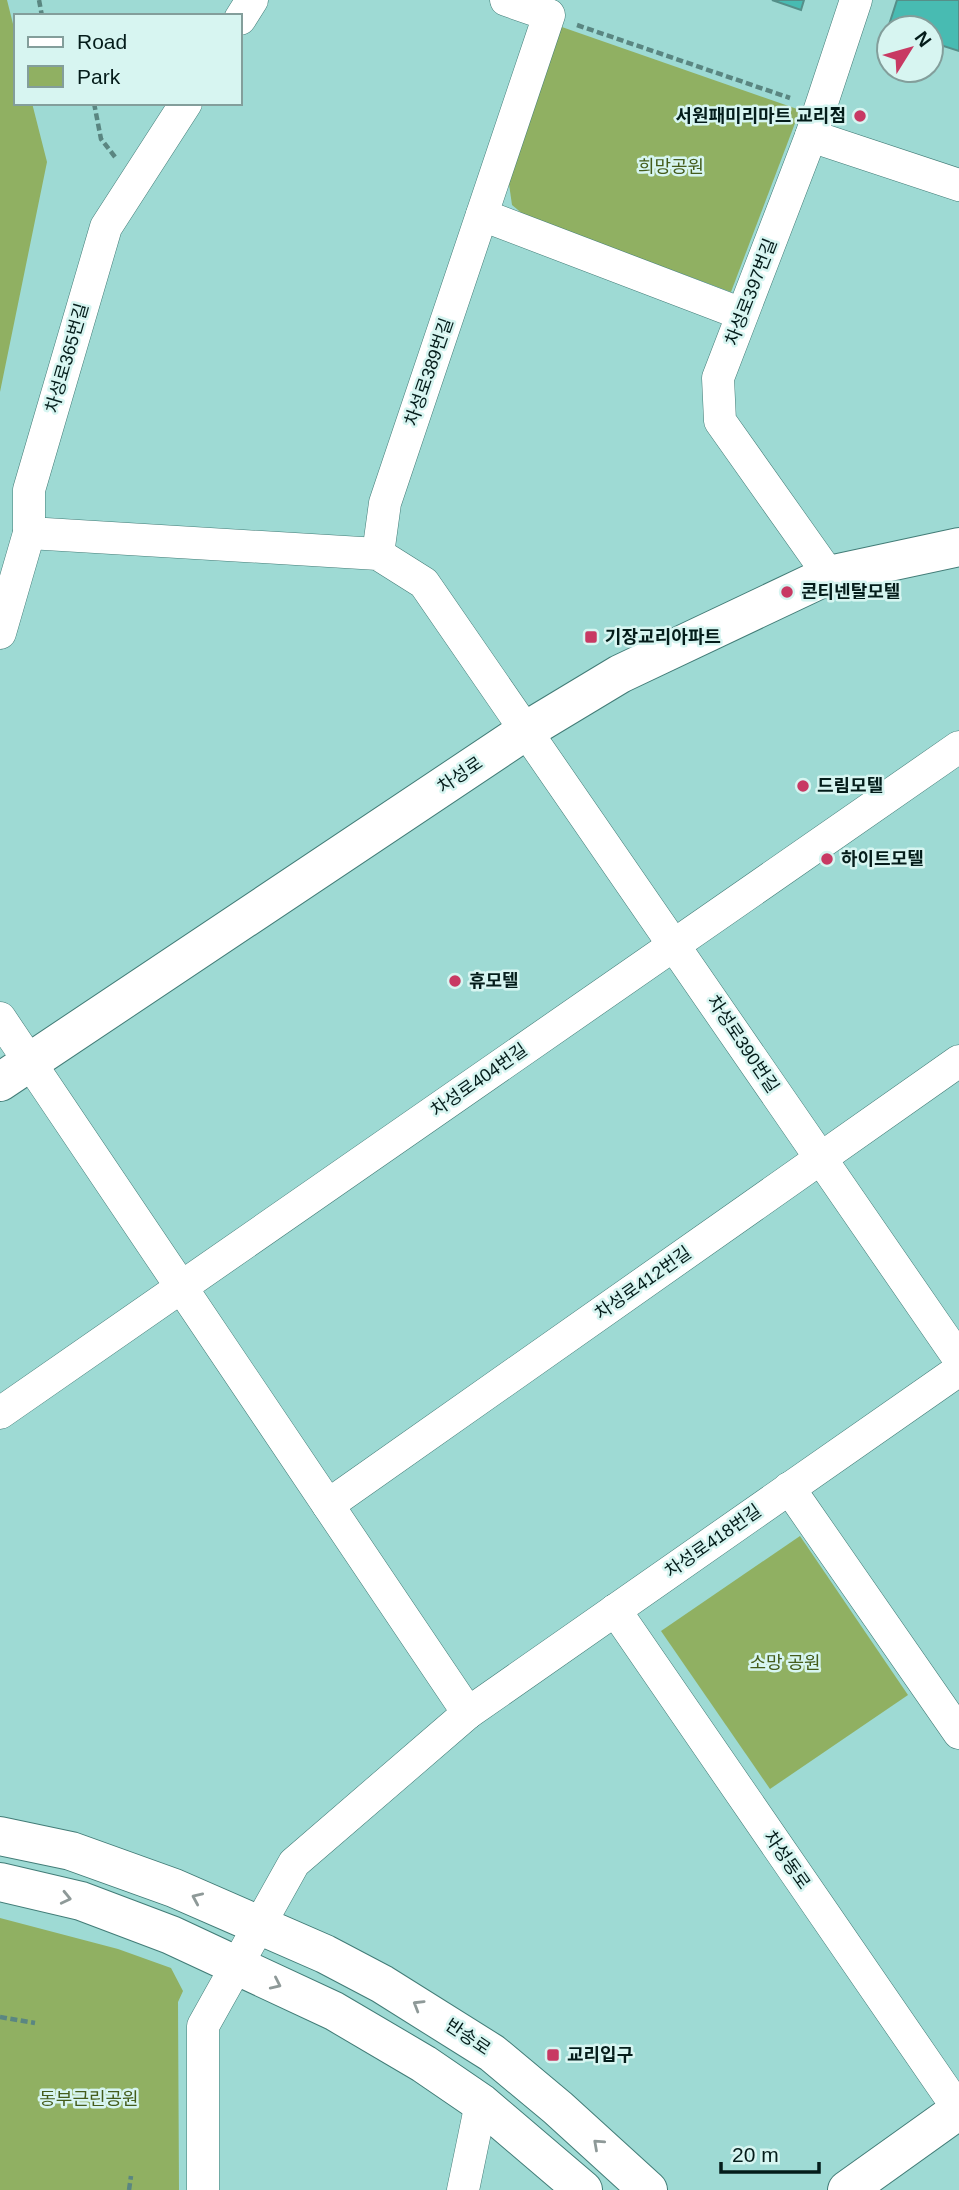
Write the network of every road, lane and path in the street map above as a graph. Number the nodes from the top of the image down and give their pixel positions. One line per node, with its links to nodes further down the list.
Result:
1 (252, 0): 5 (street)
2 (506, 0): 4 (street)
3 (856, 0): 8 (street, 차성로397번길)
4 (550, 15): 8 (path); 11 (street, 차성로389번길)
5 (242, 16)
6 (94, 105): 9 (path)
7 (185, 105): 9 (street, 차성로365번길)
8 (816, 122): 10 (street); 12 (street, 차성로397번길)
9 (138, 177): 13 (street, 차성로365번길)
10 (959, 185)
11 (482, 215): 12 (street); 15 (street, 차성로389번길)
12 (742, 314): 16 (street, 차성로397번길)
13 (29, 533): 15 (street); 17 (street, 차성로365번길)
14 (959, 547): 16 (main road, 차성로)
15 (378, 554): 18 (street)
16 (829, 575): 18 (main road, 차성로)
17 (0, 633)
18 (527, 730): 20 (street, 차성로390번길); 23 (main road, 차성로)
19 (959, 747): 20 (street, 차성로404번길)
20 (674, 944): 24 (street, 차성로390번길); 25 (street, 차성로404번길)
21 (0, 1018): 23 (street)
22 (959, 1061): 24 (street, 차성로412번길)
23 (15, 1072): 25 (street)
24 (821, 1158): 26 (street, 차성로390번길); 30 (street, 차성로412번길)
25 (181, 1287): 28 (street, 차성로404번길); 30 (street)
26 (959, 1359)
27 (959, 1370): 29 (street, 차성로418번길)
28 (0, 1413)
29 (789, 1488): 31 (street, 차성로418번길); 33 (street)
30 (328, 1505): 32 (street)
31 (615, 1610): 32 (street, 차성로418번길); 41 (street, 차성동로)
32 (468, 1713): 36 (street, 차성로418번길)
33 (959, 1733)
34 (0, 1836): 36 (main road, 반송로, one-way to 34)
35 (0, 1882): 37 (main road, one-way to 37)
36 (259, 1925): 37 (street); 47 (main road, 반송로, one-way to 36)
37 (237, 1966): 40 (main road, one-way to 40); 44 (street)
38 (0, 2017): 39 (path)
39 (35, 2023)
40 (481, 2103): 45 (street); 46 (main road)
41 (959, 2110): 48 (main road, 차성동로)
42 (131, 2176): 43 (path)
43 (129, 2190)
44 (203, 2190)
45 (463, 2190)
46 (583, 2190)
47 (648, 2190)
48 (847, 2190)

